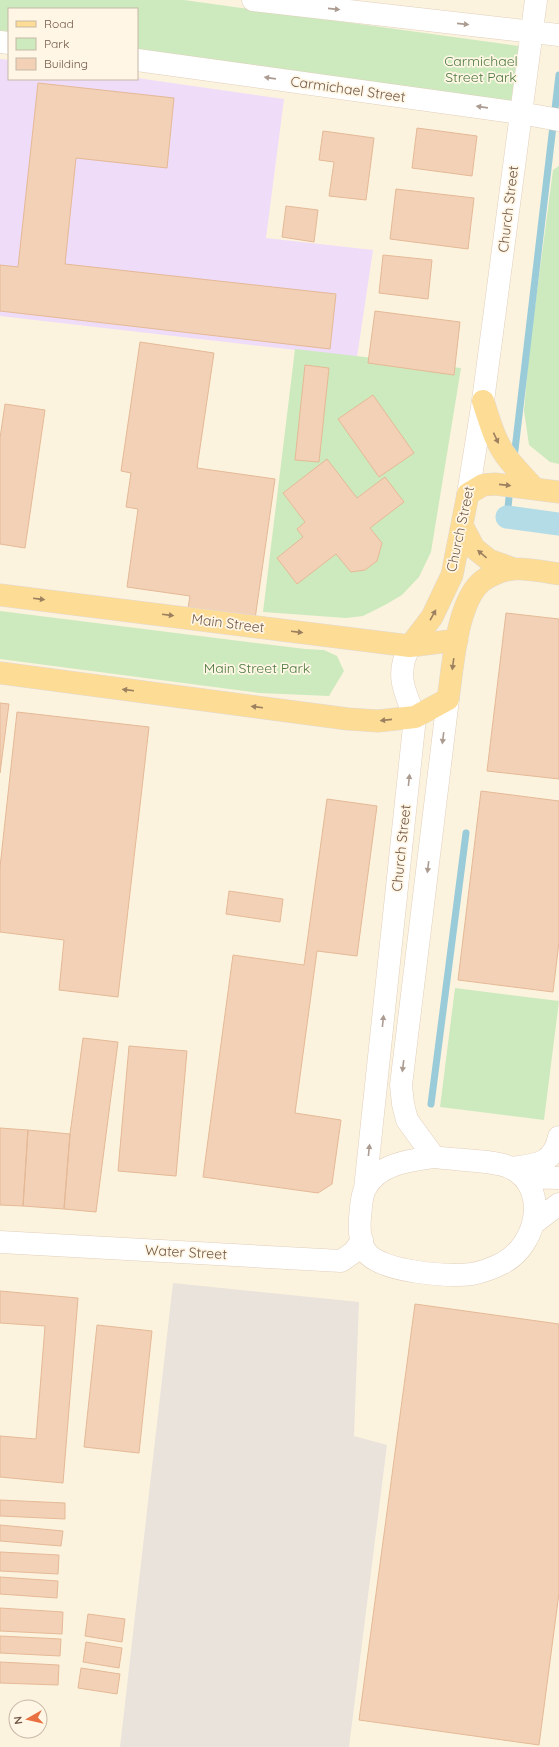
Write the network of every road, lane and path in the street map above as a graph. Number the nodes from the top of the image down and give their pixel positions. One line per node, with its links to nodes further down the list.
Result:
1 (253, 0): 3 (street, one-way to 3)
2 (536, 0): 3 (street, Church Street)
3 (533, 31): 4 (street); 6 (street, Church Street)
4 (557, 34)
5 (138, 60): 6 (street, Carmichael Street, one-way to 5)
6 (520, 113): 7 (street, Carmichael Street); 8 (street, Church Street)
7 (553, 119)
8 (483, 401): 9 (main road, one-way to 9); 11 (street, Church Street)
9 (534, 488): 10 (main road); 11 (main road, one-way to 9)
10 (559, 492)
11 (468, 494): 12 (main road, Church Street)
12 (462, 525): 13 (main road, one-way to 12); 17 (main road, Church Street, one-way to 12)
13 (514, 569): 14 (main road); 16 (main road, Church Street)
14 (559, 574)
15 (0, 594): 17 (main road, Main Street, one-way to 17)
16 (457, 640): 17 (main road, Main Street); 19 (main road, Church Street, one-way to 19)
17 (410, 646): 20 (street, Church Street)
18 (0, 673): 20 (main road, one-way to 18)
19 (448, 699): 20 (main road); 22 (street, Church Street, one-way to 22)
20 (415, 717): 25 (street, Church Street, one-way to 20)
21 (559, 1137): 23 (street)
22 (434, 1157): 23 (street); 25 (street)
23 (517, 1172): 24 (street); 27 (street)
24 (559, 1178)
25 (365, 1189): 28 (street, Church Street)
26 (559, 1204): 27 (street)
27 (534, 1223): 28 (street)
28 (362, 1240): 29 (street, Water Street)
29 (0, 1242)

